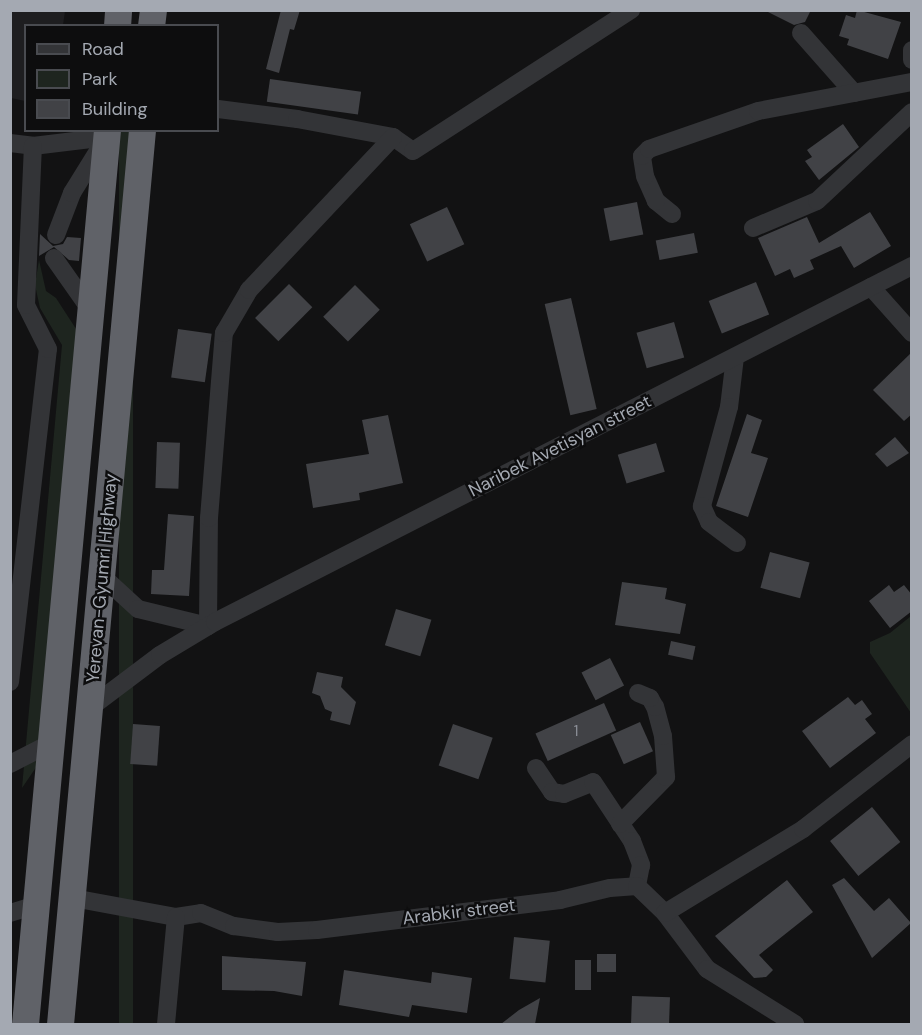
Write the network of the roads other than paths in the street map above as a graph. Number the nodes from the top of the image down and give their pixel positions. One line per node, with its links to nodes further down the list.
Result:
1 (631, 10): 11 (street)
2 (801, 33): 6 (street)
3 (912, 50): 4 (street)
4 (912, 60)
5 (912, 82): 6 (street)
6 (854, 93): 14 (street)
7 (219, 109): 11 (street)
8 (912, 112): 15 (street)
9 (142, 132): 24 (highway, Yerevan-Gyumri Highway)
10 (107, 134): 13 (street); 16 (street); 20 (highway, Yerevan-Gyumri Highway)
11 (393, 137): 25 (street)
12 (10, 143): 13 (street)
13 (33, 146): 26 (street)
14 (672, 214)
15 (753, 228)
16 (56, 235)
17 (54, 258): 20 (street)
18 (912, 266): 19 (street, Naribek Avetisyan street)
19 (871, 287): 21 (street); 22 (street, Naribek Avetisyan street)
20 (92, 312): 29 (highway, Yerevan-Gyumri Highway)
21 (912, 333)
22 (735, 357): 23 (street); 25 (street, Naribek Avetisyan street)
23 (737, 543)
24 (102, 576): 25 (street); 28 (highway, Yerevan-Gyumri Highway)
25 (208, 626): 28 (street, Naribek Avetisyan street)
26 (10, 682)
27 (638, 693): 33 (street)
28 (91, 707): 35 (highway, Yerevan-Gyumri Highway)
29 (51, 743): 31 (street); 36 (highway, Yerevan-Gyumri Highway)
30 (912, 744): 38 (street)
31 (10, 764)
32 (537, 768): 33 (street)
33 (620, 824): 34 (street)
34 (637, 886): 38 (street); 39 (street, Arabkir street)
35 (73, 898): 39 (street, Arabkir street); 41 (highway, Yerevan-Gyumri Highway)
36 (36, 905): 37 (street); 40 (highway, Yerevan-Gyumri Highway)
37 (10, 913)
38 (665, 913): 43 (street)
39 (176, 917): 42 (street)
40 (25, 1024)
41 (60, 1024)
42 (166, 1024)
43 (795, 1024)

